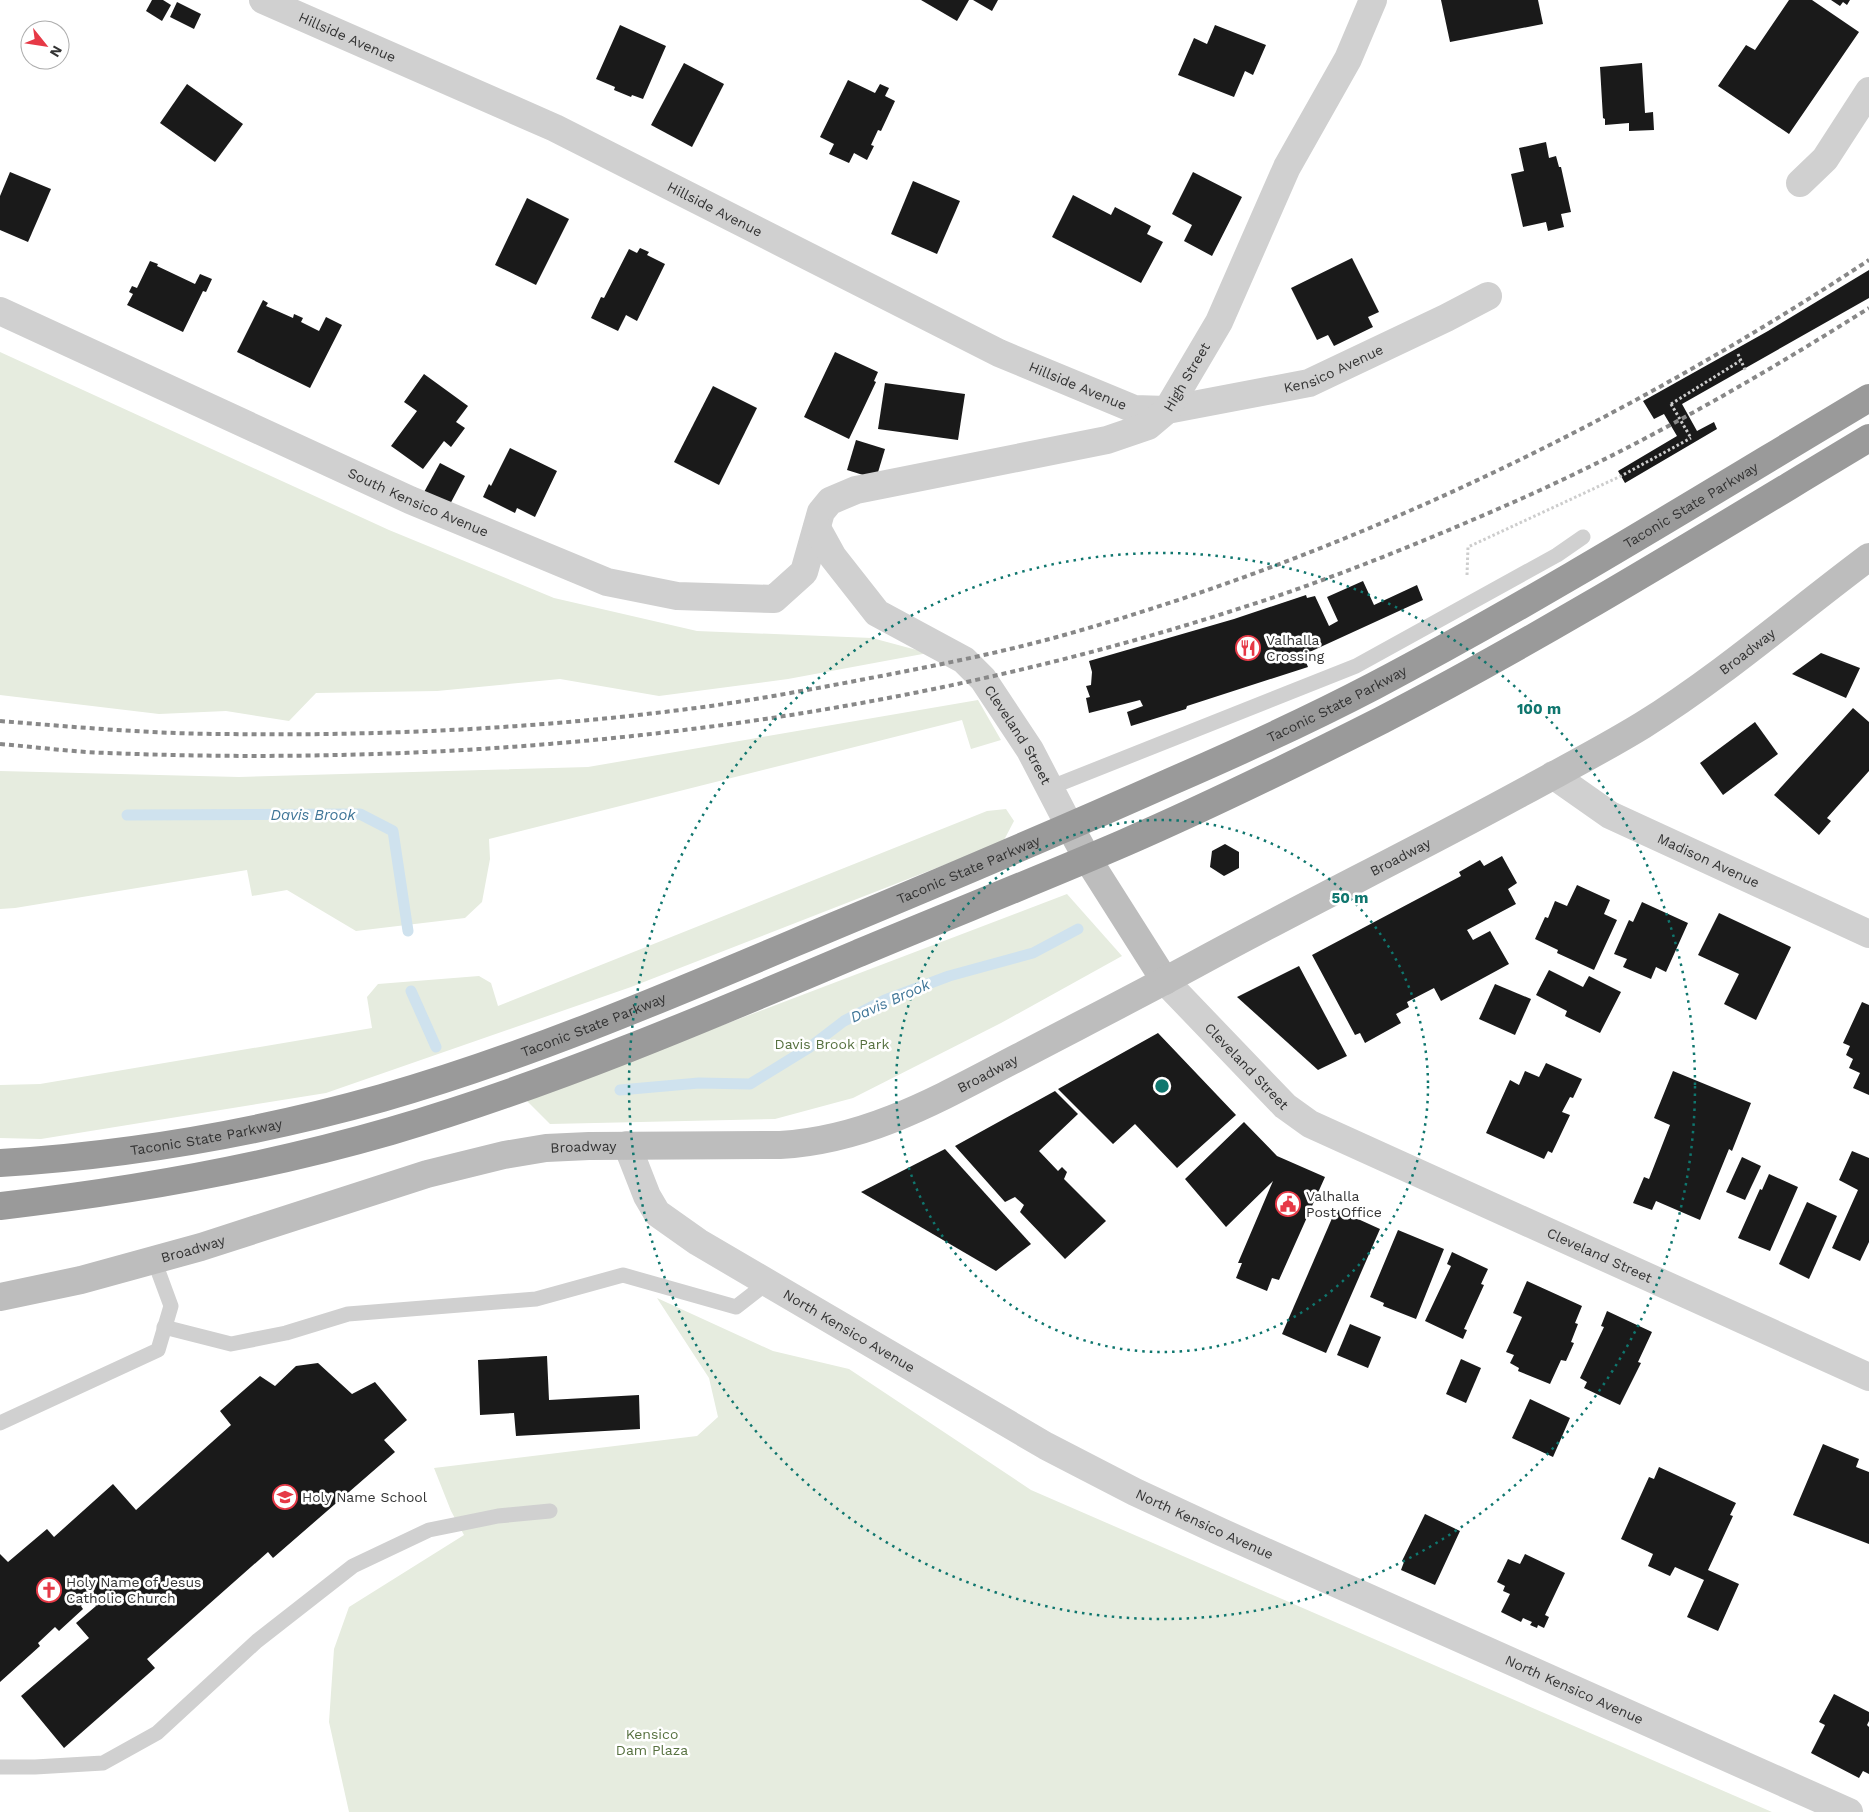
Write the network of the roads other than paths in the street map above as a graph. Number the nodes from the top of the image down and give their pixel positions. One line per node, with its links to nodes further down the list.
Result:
1 (263, 0): 8 (street, Hillside Avenue)
2 (1373, 0): 8 (street, High Street)
3 (1869, 91): 4 (street)
4 (1800, 183)
5 (1488, 296): 8 (street, Kensico Avenue)
6 (0, 311): 10 (street, South Kensico Avenue)
7 (1869, 398): 15 (highway, Taconic State Parkway)
8 (1167, 410): 10 (street, High Street)
9 (1869, 438): 16 (highway)
10 (818, 528): 14 (street, Cleveland Street)
11 (1583, 537): 14 (lane)
12 (1869, 557): 13 (street, Broadway)
13 (1552, 775): 17 (street, Madison Avenue); 18 (street, Broadway)
14 (1049, 788): 15 (street, Cleveland Street)
15 (1070, 827): 16 (street, Cleveland Street); 20 (highway, Taconic State Parkway)
16 (1087, 858): 18 (street, Cleveland Street); 21 (highway)
17 (1869, 934)
18 (1165, 981): 19 (street, Broadway); 26 (street, Cleveland Street)
19 (627, 1145): 22 (street, Broadway); 23 (street, North Kensico Avenue)
20 (0, 1163)
21 (0, 1206)
22 (154, 1260): 24 (street, Broadway); 25 (lane)
23 (767, 1282): 25 (lane); 30 (street, North Kensico Avenue)
24 (0, 1297)
25 (164, 1327): 27 (lane)
26 (1869, 1378)
27 (0, 1423)
28 (550, 1511): 29 (lane)
29 (0, 1767)
30 (1849, 1812)

